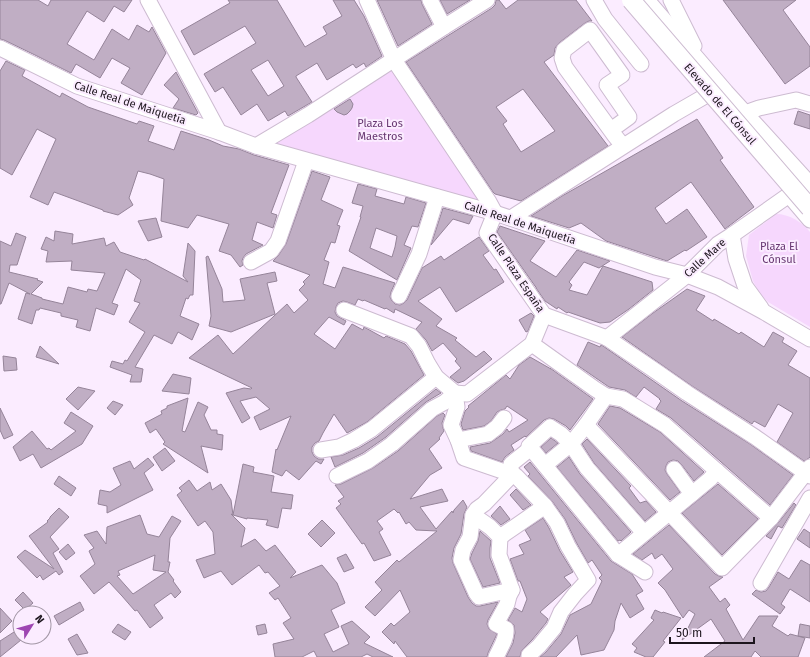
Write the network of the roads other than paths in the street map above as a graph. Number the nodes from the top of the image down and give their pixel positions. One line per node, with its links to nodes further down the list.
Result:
1 (148, 0): 22 (street)
2 (368, 0): 15 (street)
3 (430, 0): 12 (street)
4 (487, 0): 12 (street)
5 (594, 0): 11 (street)
6 (623, 0): 18 (street)
7 (631, 0): 31 (main road, Elevado de El Cónsul, bridge)
8 (639, 0): 30 (main road, Elevado de El Cónsul)
9 (647, 0): 17 (street)
10 (671, 0): 17 (street)
11 (605, 19): 13 (street); 16 (street)
12 (444, 27): 15 (street)
13 (590, 30): 21 (street); 21 (street)
14 (0, 48): 22 (street, Calle Real de Maiquetía)
15 (394, 60): 23 (street); 32 (street)
16 (641, 64)
17 (706, 68): 20 (street)
18 (707, 95): 24 (street); 28 (street)
19 (810, 104): 20 (street)
20 (745, 113): 26 (street)
21 (611, 130): 24 (street)
22 (219, 132): 23 (street, Calle Real de Maiquetía)
23 (256, 146): 25 (street, Calle Real de Maiquetía)
24 (623, 146): 33 (street)
25 (306, 161): 29 (street, Calle Real de Maiquetía); 36 (street)
26 (810, 184)
27 (810, 188): 28 (street, Calle Mare)
28 (789, 195): 34 (street); 35 (street, Calle Mare)
29 (437, 197): 32 (street, Calle Real de Maiquetía); 38 (street)
30 (810, 199)
31 (810, 208)
32 (495, 213): 33 (street, Calle Real de Maiquetía); 41 (street, Calle Plaza España)
33 (511, 218): 37 (street, Calle Real de Maiquetía)
34 (810, 220)
35 (726, 233): 37 (street, Calle Mare); 40 (street)
36 (251, 262)
37 (687, 275): 40 (street, Calle Real de Maiquetía); 42 (street, Calle Mare)
38 (398, 296)
39 (344, 310): 45 (street)
40 (764, 312): 43 (street, Calle Real de Maiquetía)
41 (544, 316): 42 (street, Calle Plaza España); 44 (street)
42 (607, 338): 58 (street, Calle Plaza España)
43 (810, 339)
44 (532, 344): 46 (street); 47 (street)
45 (436, 377): 46 (street); 53 (street)
46 (455, 393): 50 (street); 59 (street)
47 (606, 396): 49 (street); 56 (street)
48 (504, 418): 50 (street)
49 (586, 425): 51 (street); 63 (street)
50 (458, 440): 57 (street)
51 (571, 444): 52 (street); 54 (street); 66 (street)
52 (531, 448): 54 (street); 57 (street)
53 (320, 450)
54 (545, 465): 68 (street)
55 (674, 469): 60 (street)
56 (717, 471): 60 (street); 65 (street)
57 (511, 472): 62 (street); 64 (street)
58 (809, 472): 65 (street)
59 (337, 476)
60 (692, 494): 63 (street)
61 (810, 498): 70 (street)
62 (545, 506): 67 (street); 73 (street)
63 (670, 512): 65 (street); 66 (street)
64 (473, 515): 67 (street); 71 (street)
65 (771, 518)
66 (644, 533): 68 (street)
67 (500, 537): 71 (street)
68 (618, 555): 69 (street)
69 (645, 572)
70 (761, 583)
71 (512, 590): 72 (street)
72 (496, 657)
73 (529, 657)

